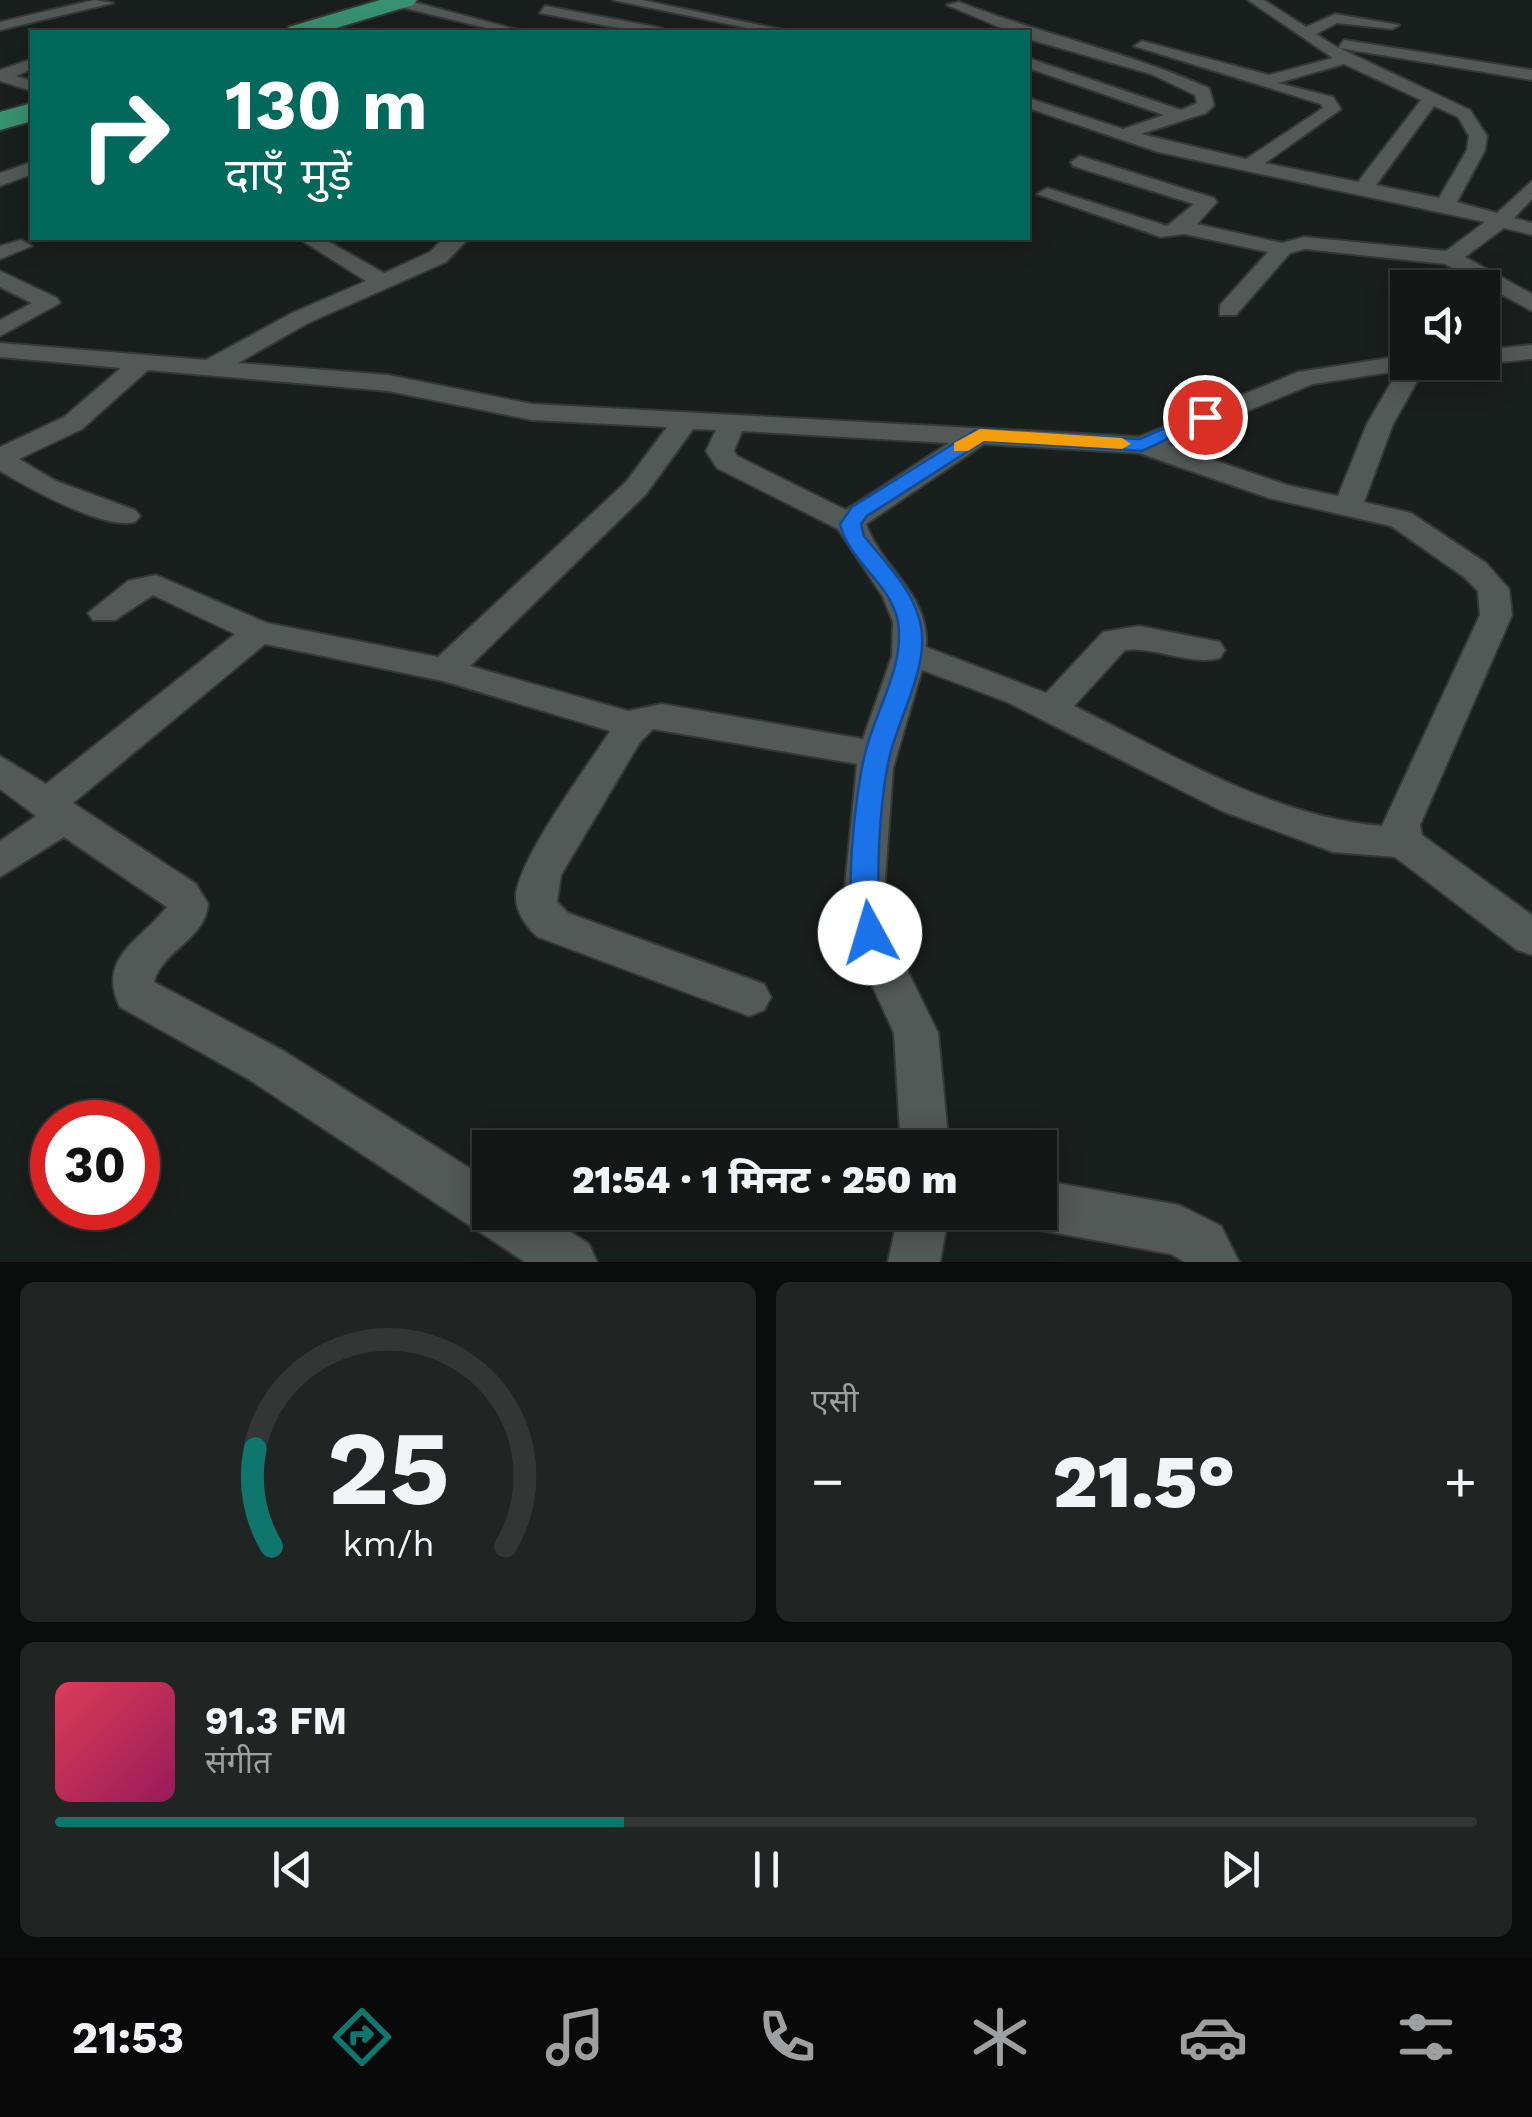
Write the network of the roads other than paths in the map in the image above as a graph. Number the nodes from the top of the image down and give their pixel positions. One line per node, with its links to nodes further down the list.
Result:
1 (101, 0): 9 (street)
2 (578, 0): 7 (street)
3 (620, 0): 15 (street)
4 (1255, 0): 18 (street)
5 (401, 1): 11 (street); 12 (highway)
6 (954, 5): 16 (street)
7 (545, 10): 11 (street); 14 (street)
8 (106, 17): 9 (street)
9 (7, 24)
10 (1392, 25): 18 (street)
11 (489, 26): 13 (street)
12 (313, 30)
13 (509, 30)
14 (650, 30)
15 (776, 30)
16 (1017, 30)
17 (1030, 35): 20 (street)
18 (1310, 37): 21 (street); 28 (street)
19 (1128, 42): 29 (street)
20 (1067, 48): 23 (street); 26 (street)
21 (1345, 58): 27 (street); 32 (street)
22 (1270, 59): 27 (street)
23 (1030, 60)
24 (1030, 62): 31 (street)
25 (30, 65): 30 (street)
26 (1151, 69): 31 (street); 35 (street)
27 (1308, 69): 29 (street)
28 (1532, 76)
29 (1267, 80): 39 (street)
30 (30, 85)
31 (1100, 88): 35 (street)
32 (1433, 96): 43 (street); 45 (street)
33 (1030, 103): 37 (street)
34 (30, 113): 36 (highway)
35 (1180, 115): 37 (street)
36 (0, 121)
37 (1121, 135): 39 (street)
38 (1080, 162): 47 (street)
39 (1247, 167): 43 (street)
40 (30, 169): 41 (street)
41 (0, 180)
42 (1532, 187): 46 (street)
43 (1362, 190): 45 (street)
44 (1048, 194): 47 (street)
45 (1446, 205): 46 (street)
46 (1502, 219): 48 (street); 52 (street)
47 (1182, 227): 51 (street)
48 (1532, 229)
49 (311, 240): 54 (street)
50 (454, 240): 54 (street)
51 (1283, 249): 52 (street); 56 (street)
52 (1450, 258): 55 (street)
53 (0, 278): 57 (street)
54 (382, 281): 63 (street)
55 (1532, 304)
56 (1228, 310)
57 (0, 329)
58 (0, 350): 61 (street)
59 (1532, 352): 60 (street)
60 (1500, 355)
61 (142, 362): 63 (street); 69 (street)
62 (1390, 365): 68 (street)
63 (212, 367): 65 (street)
64 (1403, 380): 70 (street)
65 (687, 419): 66 (street); 77 (street)
66 (733, 421): 67 (street); 72 (street)
67 (980, 435): 68 (street); 72 (street)
68 (1142, 445): 70 (street)
69 (0, 458): 71 (street)
70 (1348, 506): 83 (street)
71 (126, 516)
72 (850, 524): 76 (street)
73 (104, 614): 74 (street)
74 (259, 632): 77 (street); 82 (street)
75 (1208, 650): 78 (street)
76 (910, 653): 78 (street); 80 (street)
77 (444, 670): 79 (street)
78 (1051, 709): 83 (street)
79 (632, 725): 80 (street); 86 (street)
80 (877, 755): 87 (street)
81 (0, 770): 82 (street)
82 (55, 810): 84 (street); 88 (street)
83 (1404, 842): 85 (street)
84 (0, 861)
85 (1532, 938)
86 (749, 997)
87 (923, 1130)
88 (472, 1198)
89 (1057, 1208): 94 (street)
90 (521, 1230): 92 (street)
91 (920, 1230): 93 (street)
92 (571, 1262)
93 (914, 1262)
94 (1214, 1262)

